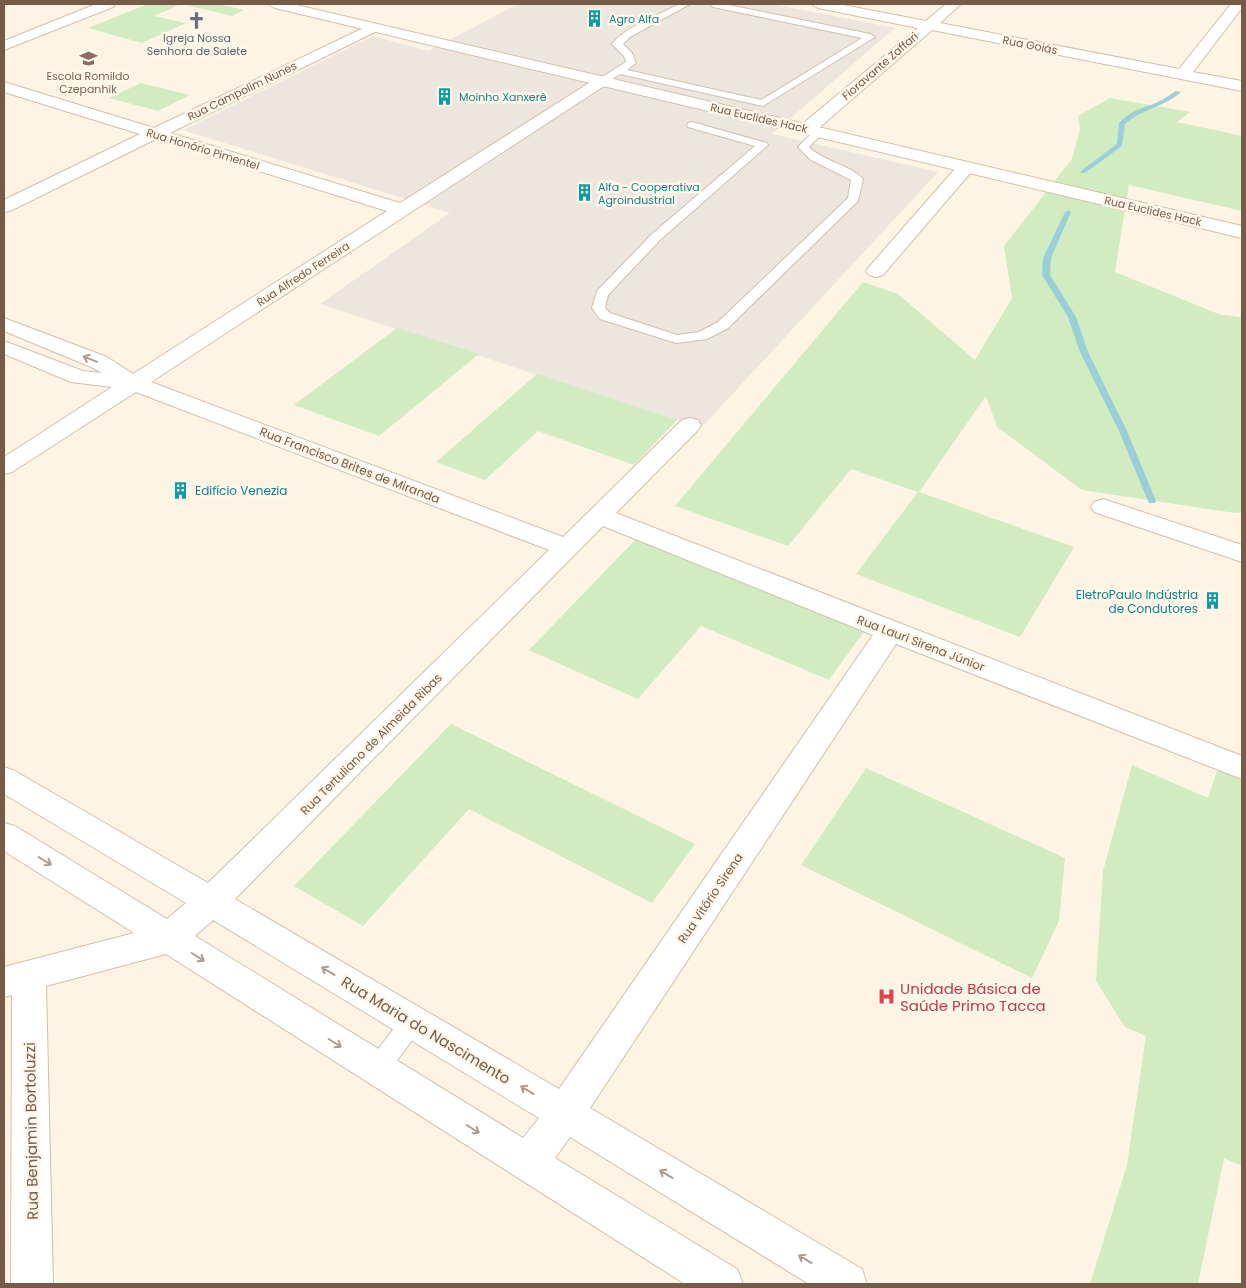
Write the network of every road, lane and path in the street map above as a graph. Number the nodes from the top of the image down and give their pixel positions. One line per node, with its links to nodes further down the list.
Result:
1 (108, 4): 10 (street)
2 (275, 4): 9 (street, Rua Euclides Hack)
3 (686, 4): 11 (lane)
4 (713, 4): 11 (lane)
5 (818, 4): 8 (street, Rua Goiás)
6 (954, 4): 8 (street, Fioravante Zaffari)
7 (1238, 4): 12 (street)
8 (927, 25): 12 (street, Rua Goiás); 17 (street, Fioravante Zaffari)
9 (372, 28): 13 (street, Rua Euclides Hack); 18 (street, Rua Campolim Nunes)
10 (4, 46)
11 (620, 71): 13 (lane)
12 (1183, 75): 14 (street, Rua Goiás)
13 (602, 81): 17 (street, Rua Euclides Hack); 21 (street, Rua Alfredo Ferreira)
14 (1242, 86)
15 (4, 88): 18 (street, Rua Honório Pimentel)
16 (692, 125): 17 (lane)
17 (813, 131): 19 (street, Rua Euclides Hack)
18 (154, 134): 20 (street, Rua Campolim Nunes); 21 (street, Rua Honório Pimentel)
19 (966, 167): 22 (street, Rua Euclides Hack); 23 (street)
20 (4, 207)
21 (402, 210): 27 (street, Rua Alfredo Ferreira)
22 (1242, 232)
23 (876, 271)
24 (4, 324): 25 (street, Rua Francisco Brites de Miranda)
25 (37, 337): 26 (street); 27 (street, Rua Francisco Brites de Miranda, one-way to 25)
26 (9, 349): 27 (street, Rua Francisco Brites de Miranda)
27 (132, 383): 29 (street, Rua Alfredo Ferreira); 32 (street, Rua Francisco Brites de Miranda)
28 (690, 425): 31 (street, Rua Tertuliano de Almeida Ribas)
29 (4, 467)
30 (1103, 506): 33 (street)
31 (601, 516): 32 (street, Rua Tertuliano de Almeida Ribas); 34 (street, Rua Lauri Sirena Júnior)
32 (568, 548): 38 (street, Rua Tertuliano de Almeida Ribas)
33 (1242, 554)
34 (890, 631): 35 (street, Rua Lauri Sirena Júnior); 43 (street, Rua Vitório Sirena)
35 (1242, 768)
36 (4, 779): 38 (street, Rua Maria do Nascimento)
37 (4, 835): 39 (street, one-way to 39)
38 (212, 901): 39 (street, Rua Tertuliano de Almeida Ribas); 41 (street, Rua Maria do Nascimento, one-way to 38)
39 (168, 939): 40 (street, Rua Tertuliano de Almeida Ribas); 42 (street, one-way to 42)
40 (16, 980): 46 (street, Rua Benjamin Bortoluzzi)
41 (413, 1021): 42 (lane); 43 (street, Rua Maria do Nascimento, one-way to 41)
42 (378, 1069): 44 (street, one-way to 44)
43 (565, 1113): 44 (street, Rua Vitório Sirena); 45 (street, Rua Maria do Nascimento, one-way to 43)
44 (528, 1163): 47 (street)
45 (841, 1283)
46 (32, 1284)
47 (722, 1284)

